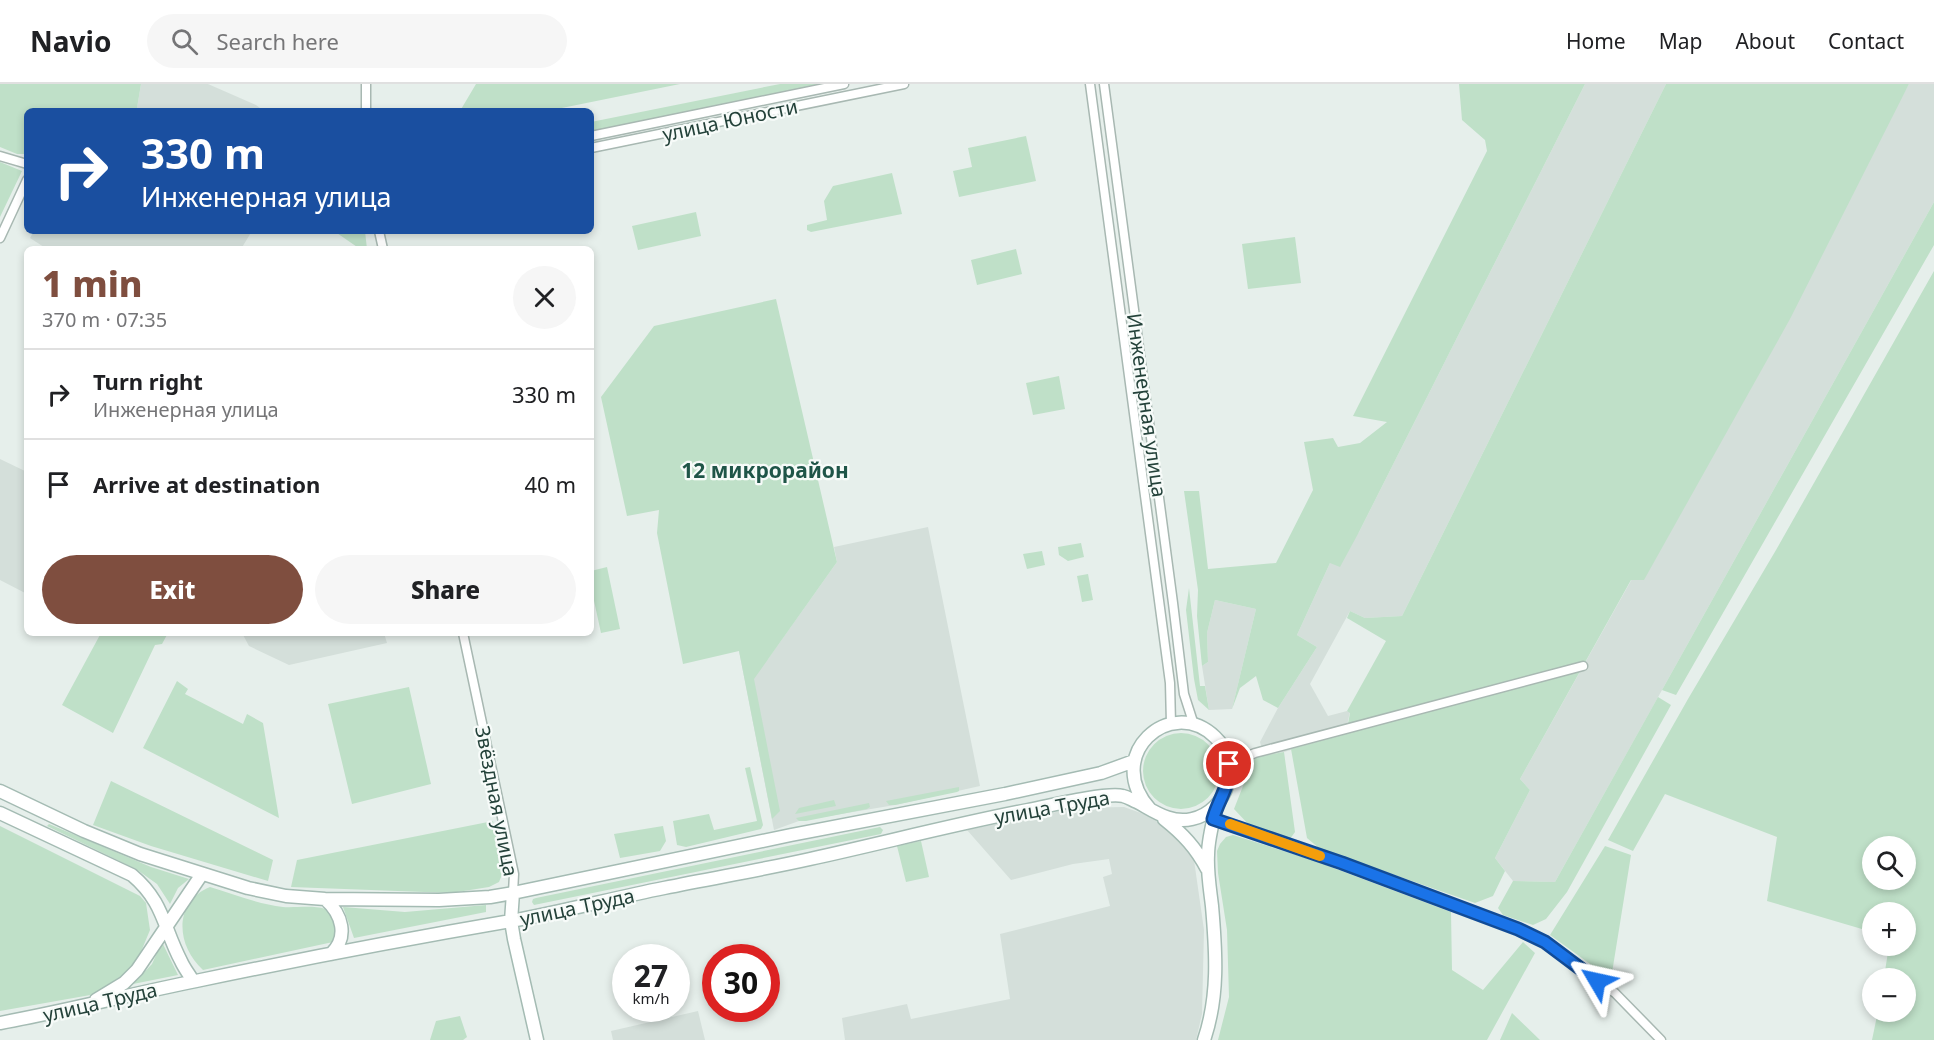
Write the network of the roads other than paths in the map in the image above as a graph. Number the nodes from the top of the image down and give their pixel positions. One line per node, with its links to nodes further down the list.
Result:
1 (366, 84): 6 (street)
2 (844, 84): 7 (street, улица Юности)
3 (904, 84): 8 (street, улица Юности)
4 (1090, 84): 15 (street, Инженерная улица)
5 (1104, 84): 16 (street, Инженерная улица)
6 (366, 108)
7 (594, 135)
8 (594, 147)
9 (0, 156): 10 (street)
10 (24, 163)
11 (24, 186): 12 (street)
12 (0, 238)
13 (464, 636): 26 (street, Звёздная улица)
14 (1583, 666): 18 (street)
15 (1171, 724): 16 (main road); 17 (main road)
16 (1194, 725): 18 (main road)
17 (1134, 761): 21 (main road); 26 (main road, улица Труда)
18 (1229, 764): 20 (main road)
19 (0, 791): 25 (main road, улица Труда)
20 (1217, 805): 21 (main road); 23 (main road)
21 (1154, 812): 24 (main road); 28 (main road, улица Труда)
22 (0, 813): 29 (main road)
23 (1213, 819): 24 (main road); 36 (street)
24 (1208, 870): 35 (main road)
25 (202, 874): 27 (main road, улица Труда); 29 (main road)
26 (513, 893): 27 (main road, улица Труда); 28 (main road, Звёздная улица)
27 (325, 899): 30 (main road)
28 (512, 921): 30 (main road, улица Труда); 34 (main road, Звёздная улица)
29 (167, 924): 31 (main road); 32 (main road)
30 (331, 954): 31 (main road, улица Труда)
31 (193, 981): 32 (main road, улица Труда)
32 (85, 1006): 33 (main road, улица Труда)
33 (0, 1023)
34 (537, 1040)
35 (1204, 1040)
36 (1661, 1040)

